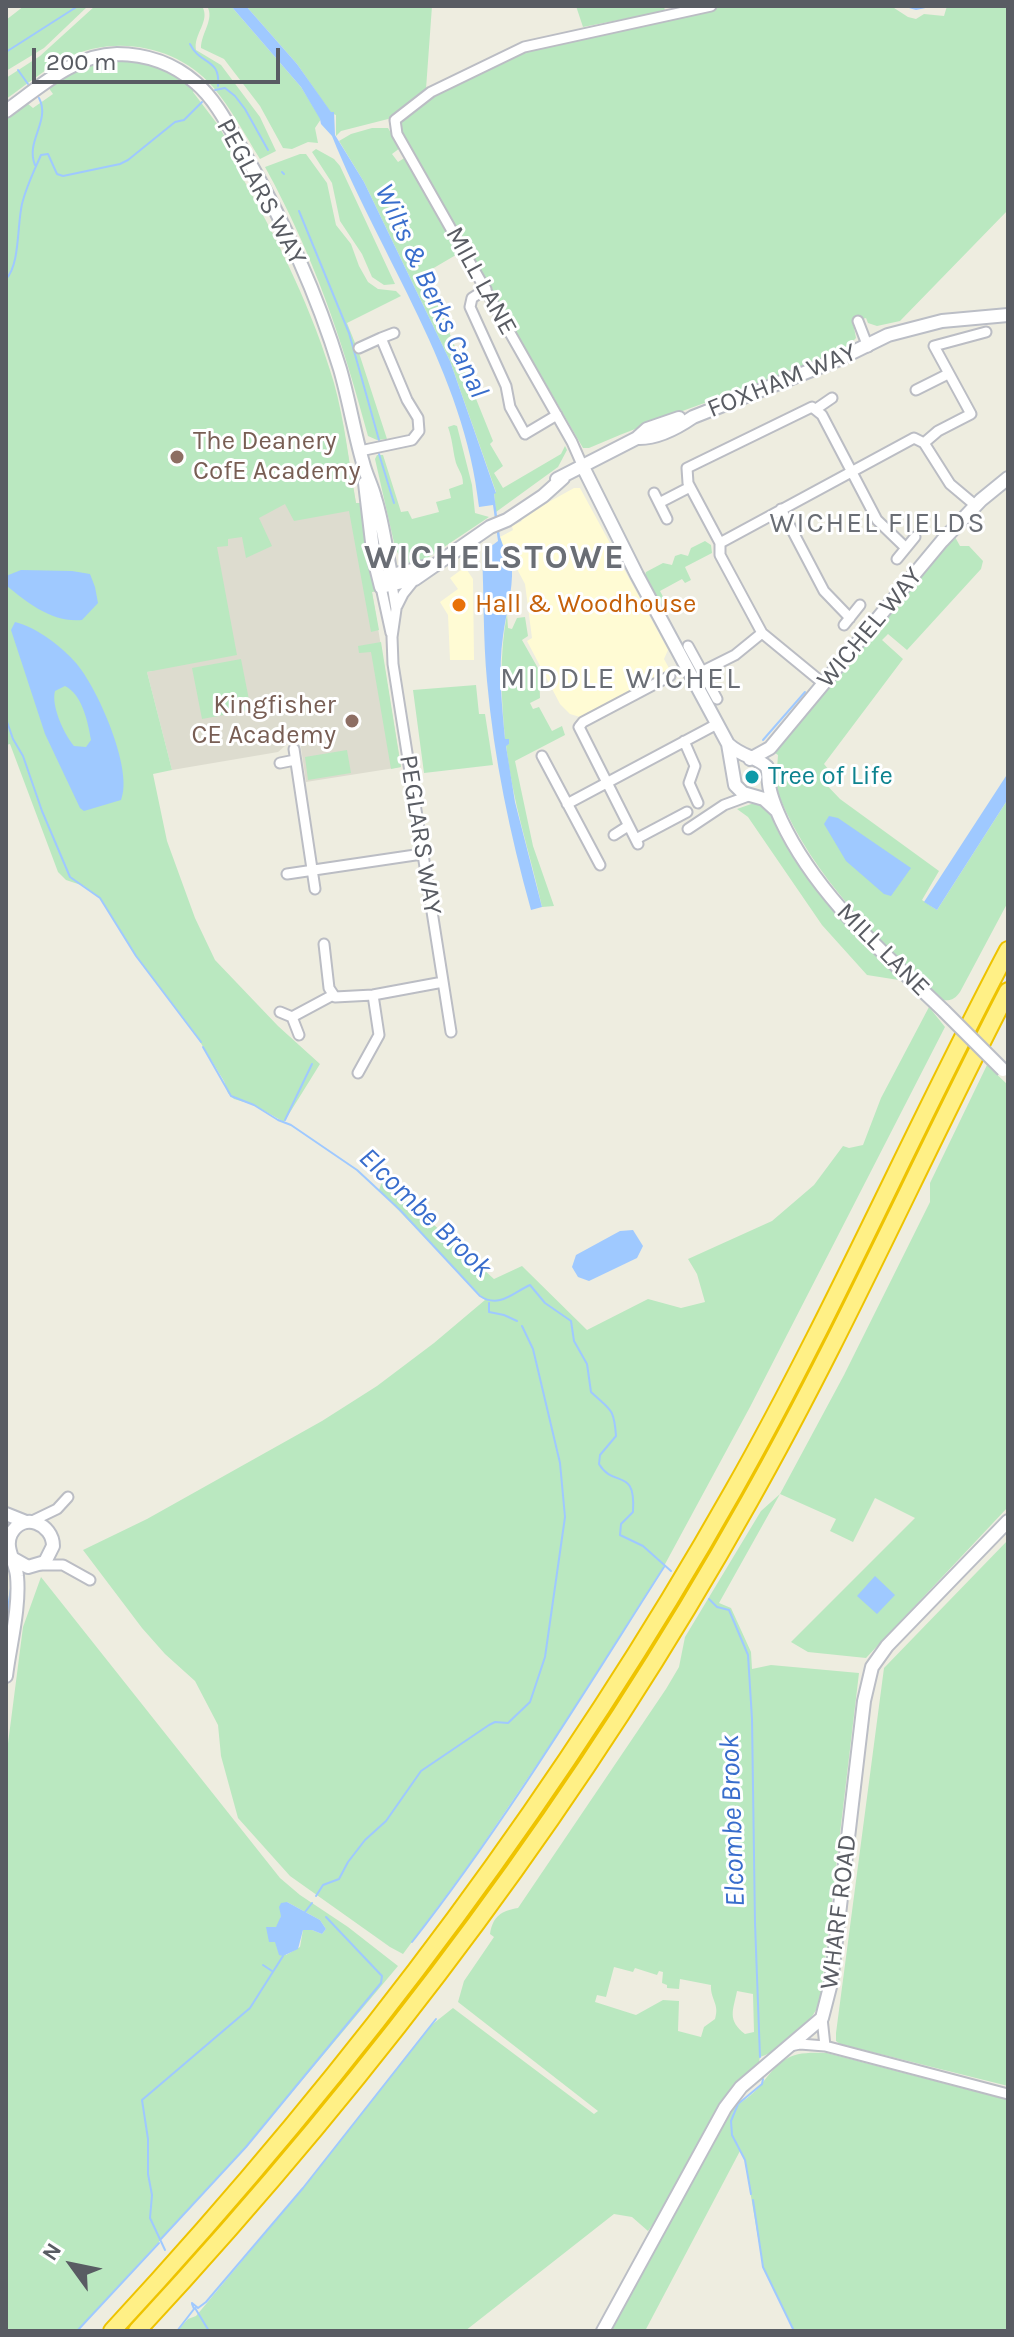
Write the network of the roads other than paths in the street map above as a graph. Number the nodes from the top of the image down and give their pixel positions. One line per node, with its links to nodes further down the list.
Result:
1 (711, 6): 3 (street, MILL LANE)
2 (6, 111): 17 (main road, PEGLARS WAY)
3 (486, 289): 15 (street, MILL LANE); 15 (street)
4 (1008, 315): 9 (main road, FOXHAM WAY)
5 (858, 321): 9 (street)
6 (986, 332): 11 (street)
7 (394, 333): 8 (street)
8 (381, 338): 10 (street); 17 (street)
9 (870, 346): 18 (main road, FOXHAM WAY)
10 (359, 348)
11 (948, 374): 12 (street); 16 (street)
12 (916, 390)
13 (832, 398): 14 (street)
14 (816, 409): 19 (street); 21 (street)
15 (557, 415): 18 (street, MILL LANE)
16 (924, 443): 19 (street); 22 (street)
17 (360, 451): 31 (main road, PEGLARS WAY)
18 (583, 467): 29 (main road, FOXHAM WAY); 41 (main road, MILL LANE)
19 (851, 471): 23 (street); 27 (street)
20 (1008, 478): 22 (main road, WICHEL WAY)
21 (690, 487): 24 (street); 26 (street)
22 (975, 505): 39 (main road, WICHEL WAY)
23 (781, 509): 26 (street); 32 (street)
24 (667, 519)
25 (915, 537): 27 (street)
26 (720, 543): 34 (street)
27 (906, 548): 28 (street)
28 (897, 559)
29 (435, 564): 30 (main road, FOXHAM WAY); 31 (main road, FOXHAM WAY)
30 (415, 579): 31 (main road, FOXHAM WAY); 33 (street)
31 (386, 581): 33 (street, PEGLARS WAY); 35 (street, PEGLARS WAY)
32 (860, 605)
33 (396, 609): 35 (street, PEGLARS WAY)
34 (762, 633): 37 (street); 39 (street)
35 (392, 637): 55 (street, PEGLARS WAY)
36 (688, 646): 37 (street)
37 (703, 671): 40 (street)
38 (670, 676): 52 (street)
39 (824, 684): 44 (main road, WICHEL WAY)
40 (717, 699)
41 (717, 724): 42 (street); 43 (main road, MILL LANE)
42 (684, 741): 52 (street); 57 (street)
43 (728, 744): 47 (main road, MILL LANE); 51 (main road, MILL LANE)
44 (770, 748): 47 (main road, WICHEL WAY); 50 (main road)
45 (294, 749): 48 (street)
46 (542, 756): 58 (street)
47 (749, 759): 50 (main road, MILL LANE); 51 (main road)
48 (295, 760): 49 (street); 67 (street)
49 (280, 763)
50 (768, 769): 53 (main road, MILL LANE)
51 (734, 777): 56 (main road, MILL LANE); 59 (street)
52 (606, 782): 58 (street); 62 (street)
53 (769, 783): 56 (main road); 60 (main road, MILL LANE)
54 (423, 784): 55 (street)
55 (412, 786): 65 (street, PEGLARS WAY)
56 (753, 795): 59 (street); 60 (main road, MILL LANE)
57 (698, 803)
58 (567, 804): 66 (street)
59 (724, 805): 63 (street)
60 (776, 810): 83 (main road, MILL LANE, bridge)
61 (687, 812): 62 (street)
62 (628, 826): 64 (street)
63 (688, 829)
64 (614, 835)
65 (422, 854): 67 (street); 71 (street, PEGLARS WAY)
66 (600, 865)
67 (312, 870): 68 (street); 69 (street)
68 (287, 874)
69 (315, 889)
70 (443, 913): 71 (street)
71 (432, 915): 74 (street, PEGLARS WAY)
72 (324, 944): 76 (street)
73 (1008, 950): 100 (highway)
74 (443, 982): 77 (street); 80 (street, PEGLARS WAY)
75 (1008, 991): 101 (highway)
76 (333, 995): 77 (street); 79 (street)
77 (373, 995): 82 (street)
78 (280, 1012): 79 (street)
79 (292, 1017): 81 (street)
80 (451, 1032)
81 (299, 1035)
82 (358, 1073)
83 (1005, 1073)
84 (68, 1497): 85 (street)
85 (57, 1509): 88 (street); 89 (street)
86 (6, 1514): 88 (main road)
87 (1008, 1521): 96 (main road, WHARF ROAD)
88 (28, 1522): 89 (main road); 90 (main road)
89 (52, 1540): 91 (street); 92 (main road)
90 (9, 1548): 92 (main road); 94 (main road)
91 (63, 1565): 92 (street); 93 (street)
92 (36, 1566): 94 (main road)
93 (90, 1580)
94 (17, 1590): 95 (main road)
95 (6, 1676)
96 (822, 2018): 97 (main road, WHARF ROAD); 98 (street)
97 (788, 2046): 98 (street); 102 (main road, WHARF ROAD)
98 (825, 2046): 99 (street)
99 (1008, 2094)
100 (112, 2331)
101 (137, 2331)
102 (603, 2331)

